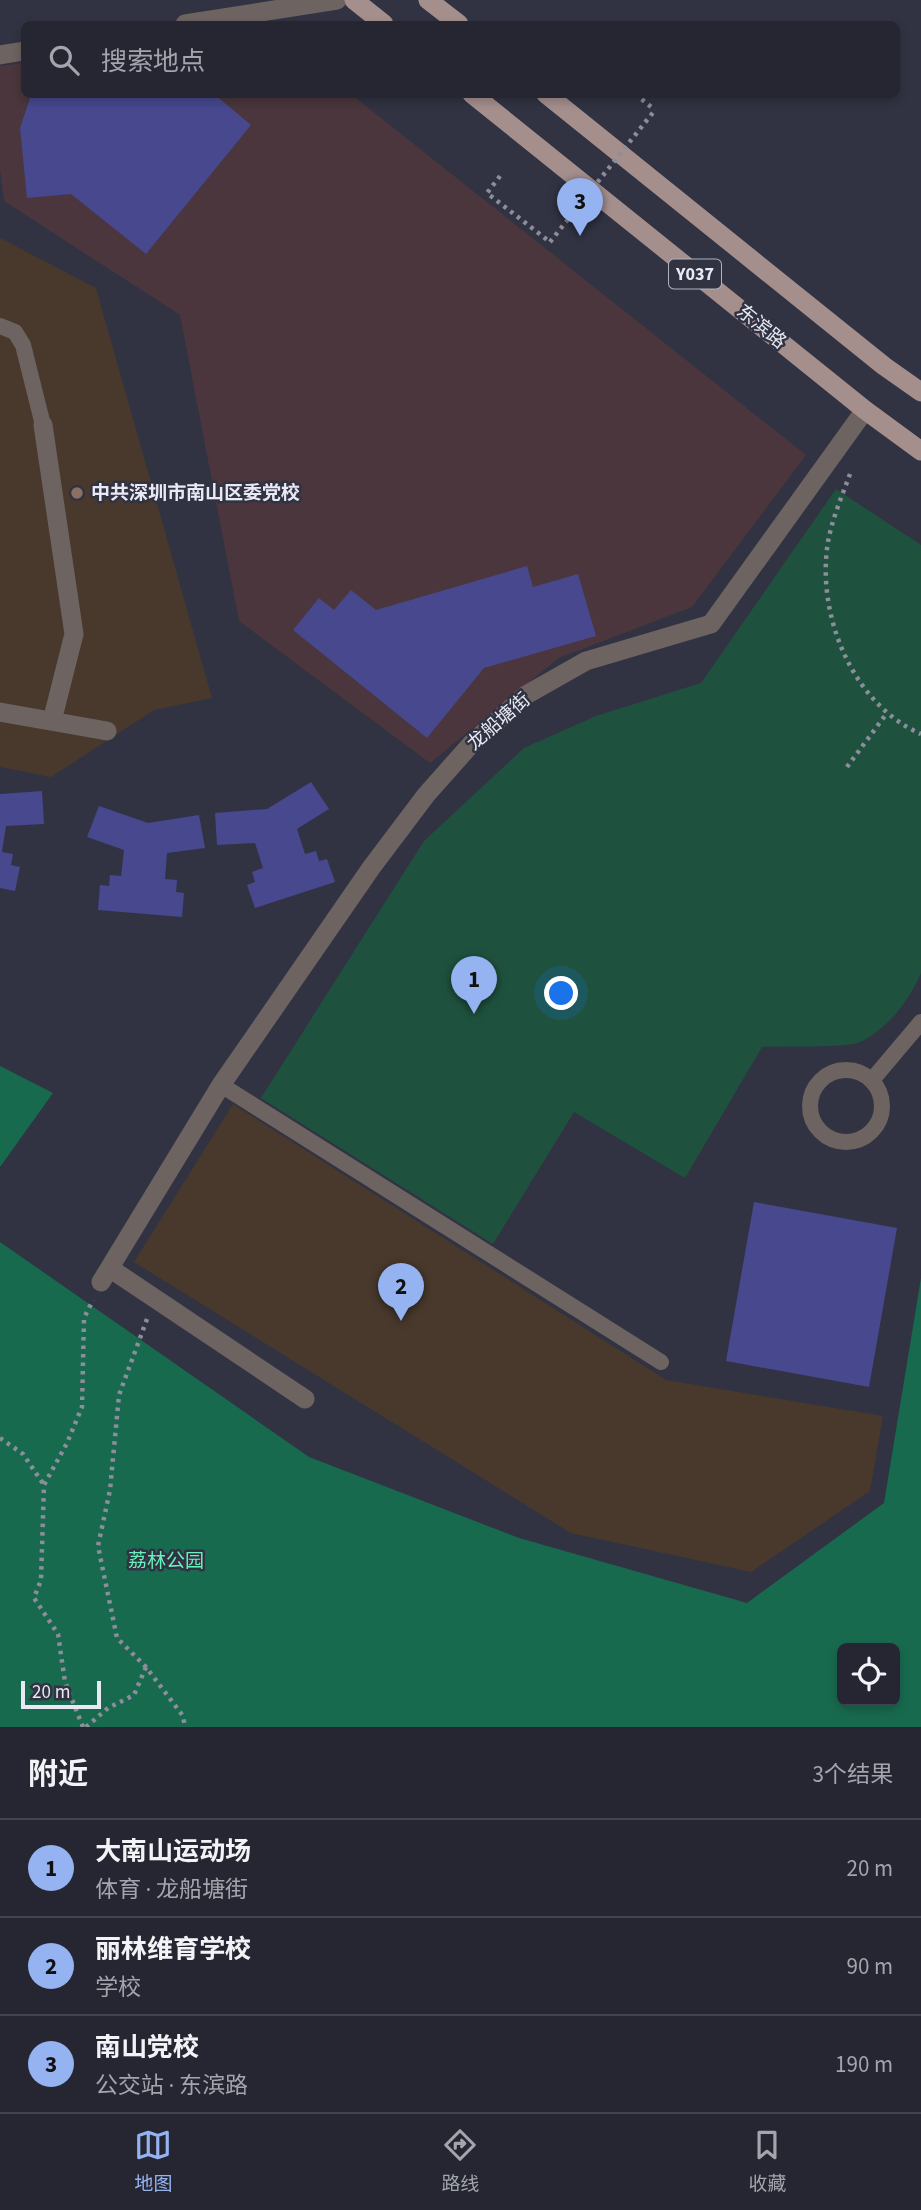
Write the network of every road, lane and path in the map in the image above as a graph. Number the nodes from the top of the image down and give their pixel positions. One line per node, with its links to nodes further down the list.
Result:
1 (337, 0): 4 (street)
2 (354, 0): 5 (main road)
3 (428, 0): 6 (main road)
4 (204, 21)
5 (380, 21)
6 (454, 21)
7 (21, 52): 8 (street)
8 (0, 55)
9 (477, 98): 15 (main road, 东滨路 / Y037)
10 (551, 98): 14 (main road, Y037)
11 (640, 98): 12 (path, bridge)
12 (500, 176)
13 (0, 326): 16 (lane)
14 (921, 392)
15 (865, 410): 17 (main road, 东滨路 / Y037); 27 (street, 龙船塘街)
16 (43, 425): 21 (street)
17 (921, 450)
18 (850, 474): 20 (path)
19 (0, 712): 21 (street)
20 (887, 713): 23 (path); 24 (path)
21 (52, 721): 22 (street)
22 (107, 731)
23 (921, 734)
24 (847, 767)
25 (921, 1022): 26 (lane)
26 (872, 1080): 26 (lane)
27 (222, 1085): 28 (street, 龙船塘街); 30 (lane)
28 (106, 1276): 29 (street); 33 (path)
29 (155, 1298): 31 (street); 34 (path)
30 (661, 1363)
31 (305, 1399)
32 (0, 1438): 33 (path)
33 (44, 1485): 35 (path)
34 (146, 1667): 35 (path); 36 (path)
35 (85, 1727)
36 (185, 1727)

